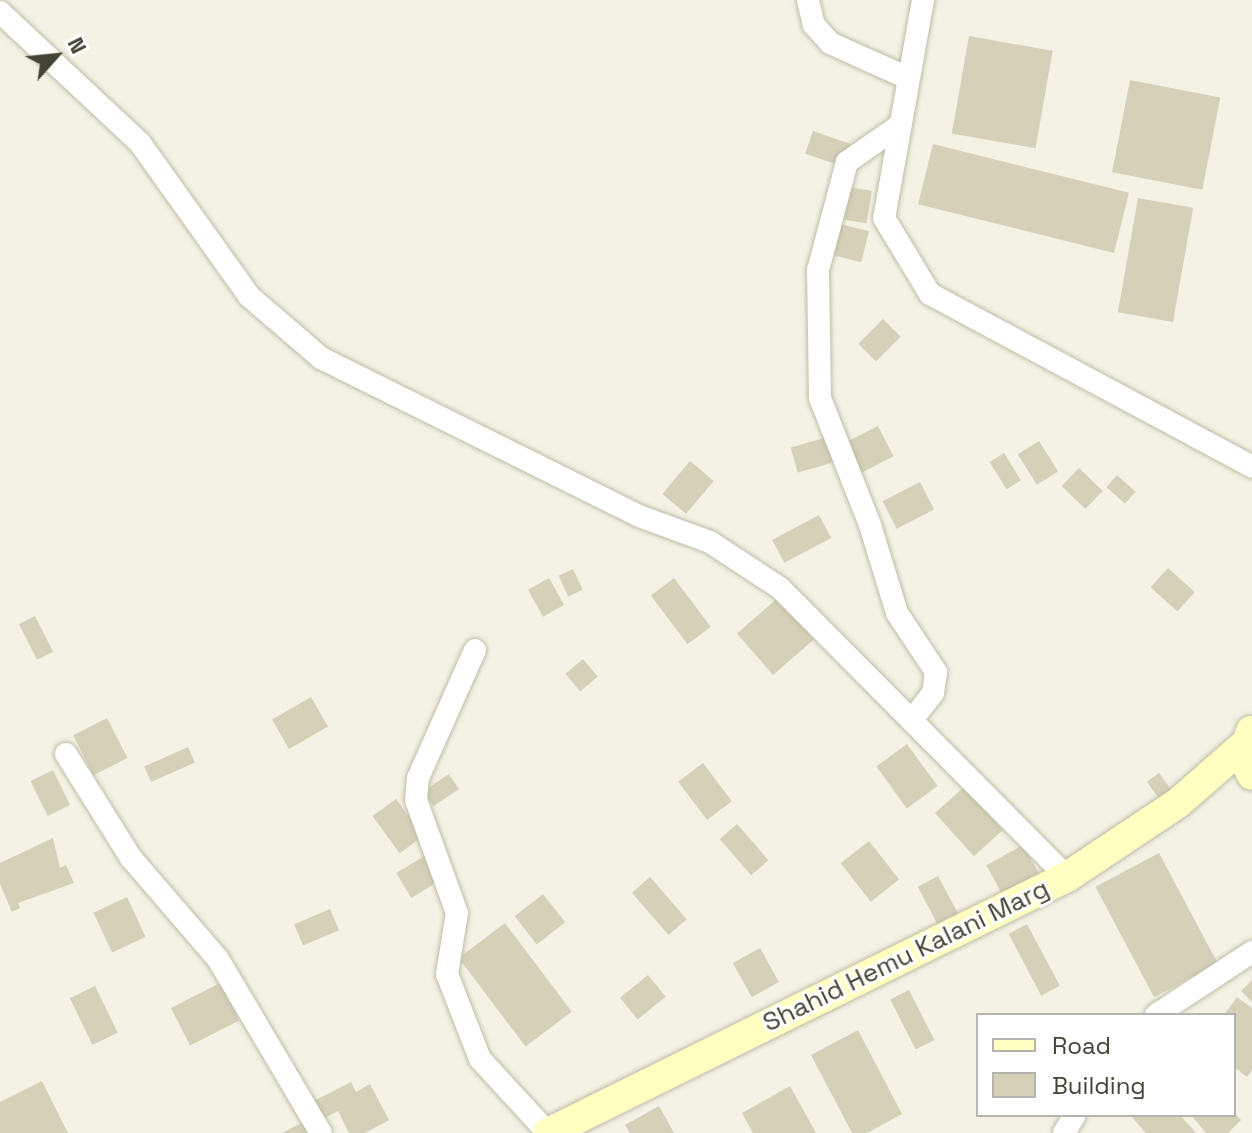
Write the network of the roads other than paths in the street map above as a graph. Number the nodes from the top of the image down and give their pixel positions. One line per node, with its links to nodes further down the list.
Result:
1 (808, 0): 4 (street)
2 (923, 0): 4 (street)
3 (0, 12): 8 (street)
4 (908, 78): 5 (street)
5 (900, 125): 6 (street); 8 (street)
6 (1252, 467)
7 (475, 650): 16 (street)
8 (913, 719): 12 (street)
9 (1248, 738): 11 (main road, Shahid Hemu Kalani Marg); 12 (main road, Shahid Hemu Kalani Marg)
10 (66, 754): 15 (street)
11 (1252, 775)
12 (1067, 877): 16 (main road, Shahid Hemu Kalani Marg)
13 (1252, 952): 14 (street)
14 (1159, 1013)
15 (321, 1133)
16 (548, 1133)

